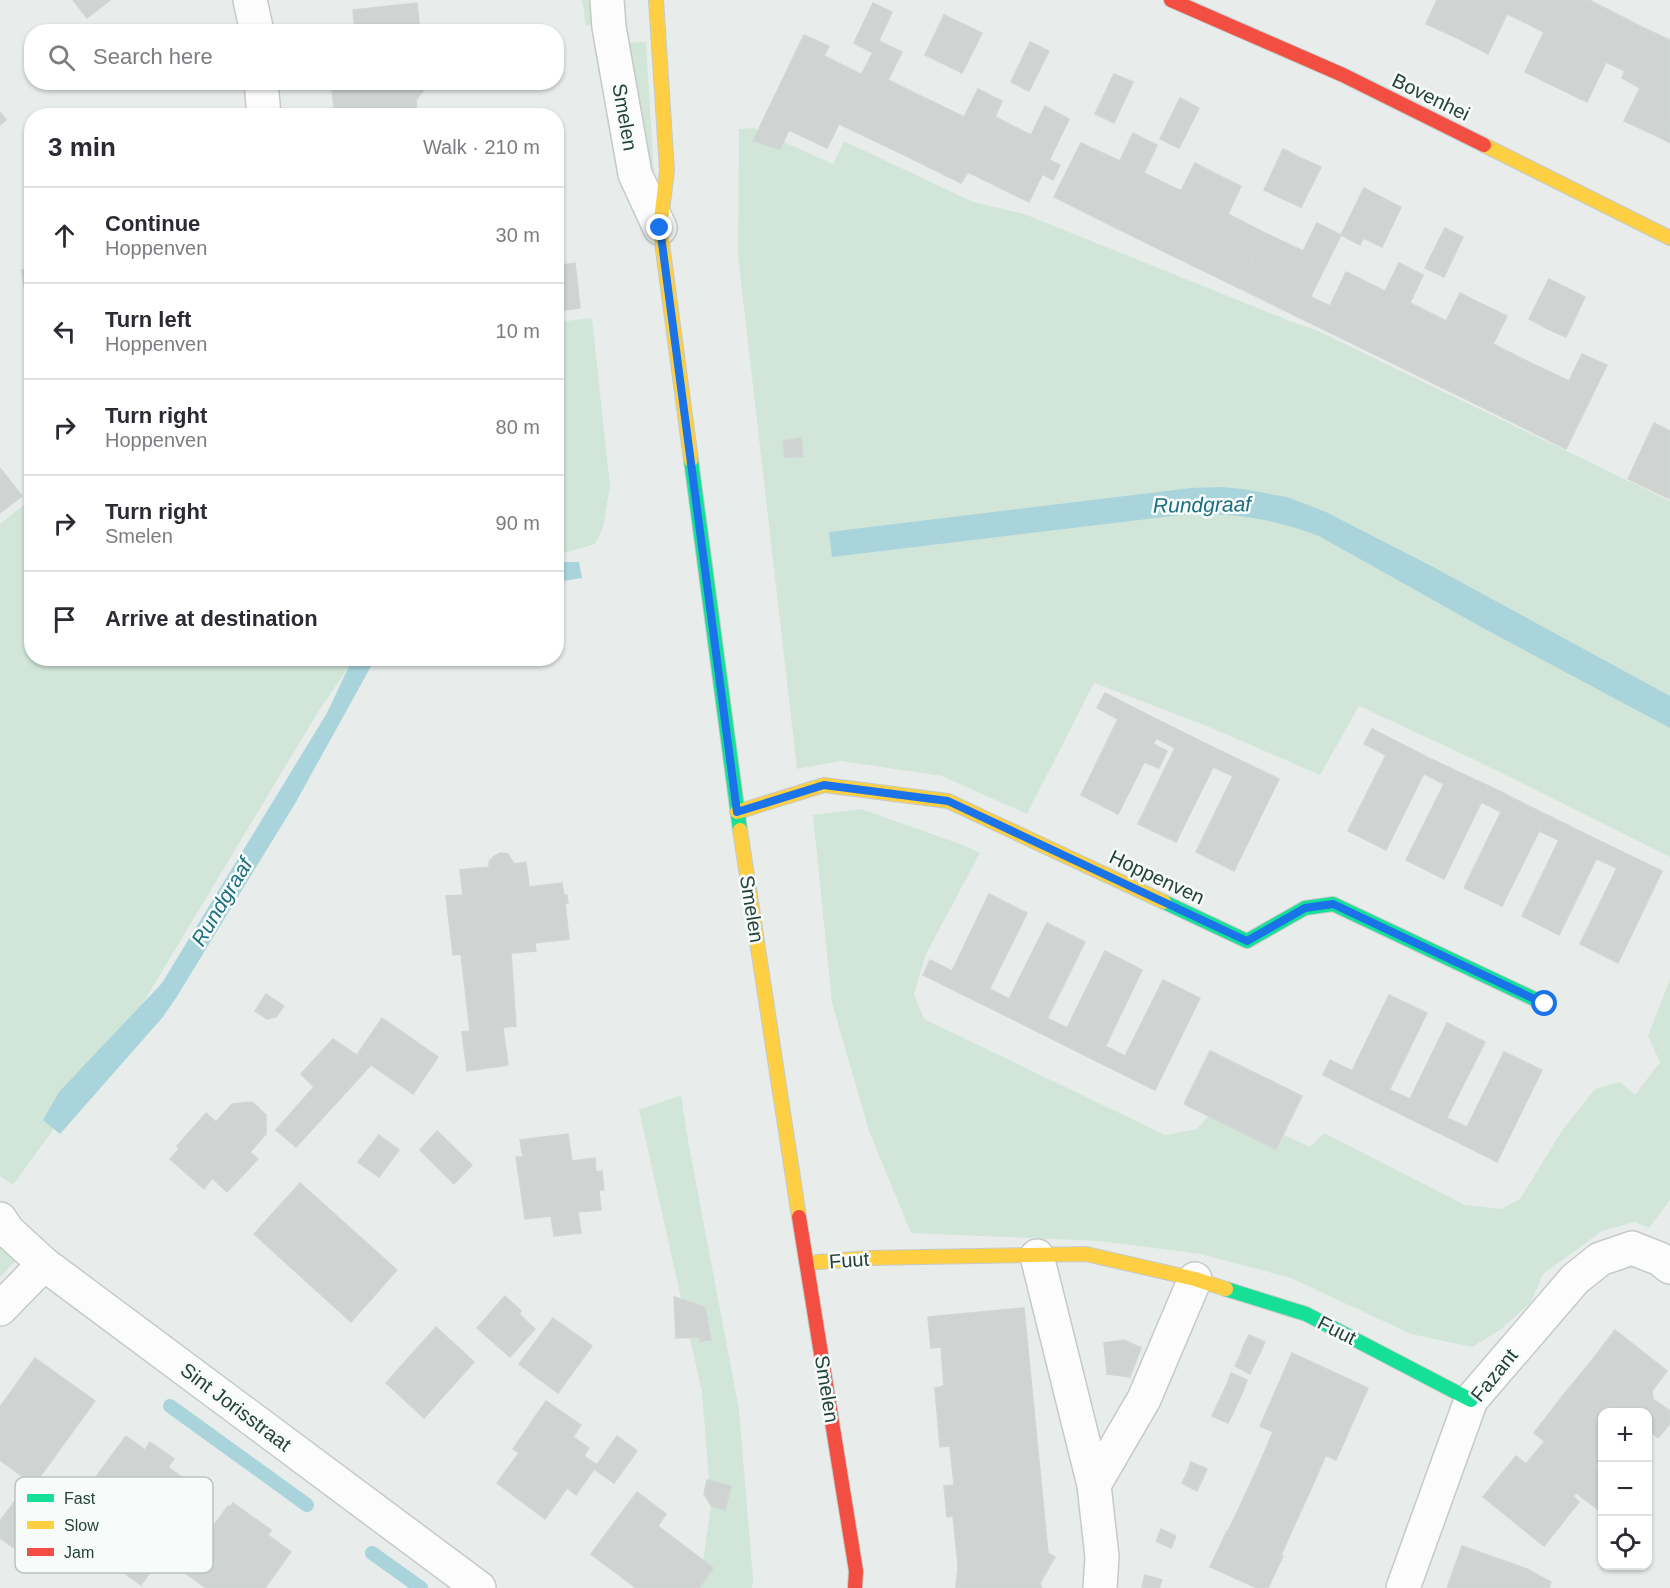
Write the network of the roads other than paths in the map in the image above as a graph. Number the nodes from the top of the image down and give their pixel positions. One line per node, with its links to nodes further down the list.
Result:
1 (250, 0): 5 (street)
2 (607, 0): 8 (street, Smelen)
3 (656, 0): 8 (street, Smelen)
4 (1171, 0): 9 (street, Bovenhei)
5 (254, 24)
6 (262, 90): 7 (street)
7 (263, 108)
8 (660, 228): 10 (street, Smelen)
9 (1670, 238)
10 (737, 812): 11 (street, Hoppenven); 14 (street, Smelen)
11 (1545, 1004)
12 (0, 1219): 15 (street, Sint Jorisstraat)
13 (1037, 1256): 14 (street, Fuut); 17 (street, Fuut); 20 (street)
14 (806, 1263): 22 (street, Smelen)
15 (44, 1264): 18 (street); 21 (street, Sint Jorisstraat)
16 (1670, 1267): 19 (street, Fazant)
17 (1195, 1279): 19 (street, Fuut); 20 (street)
18 (0, 1309)
19 (1472, 1400): 24 (street, Fazant)
20 (1094, 1485): 23 (street)
21 (480, 1588)
22 (855, 1588)
23 (1100, 1588)
24 (1403, 1588)

